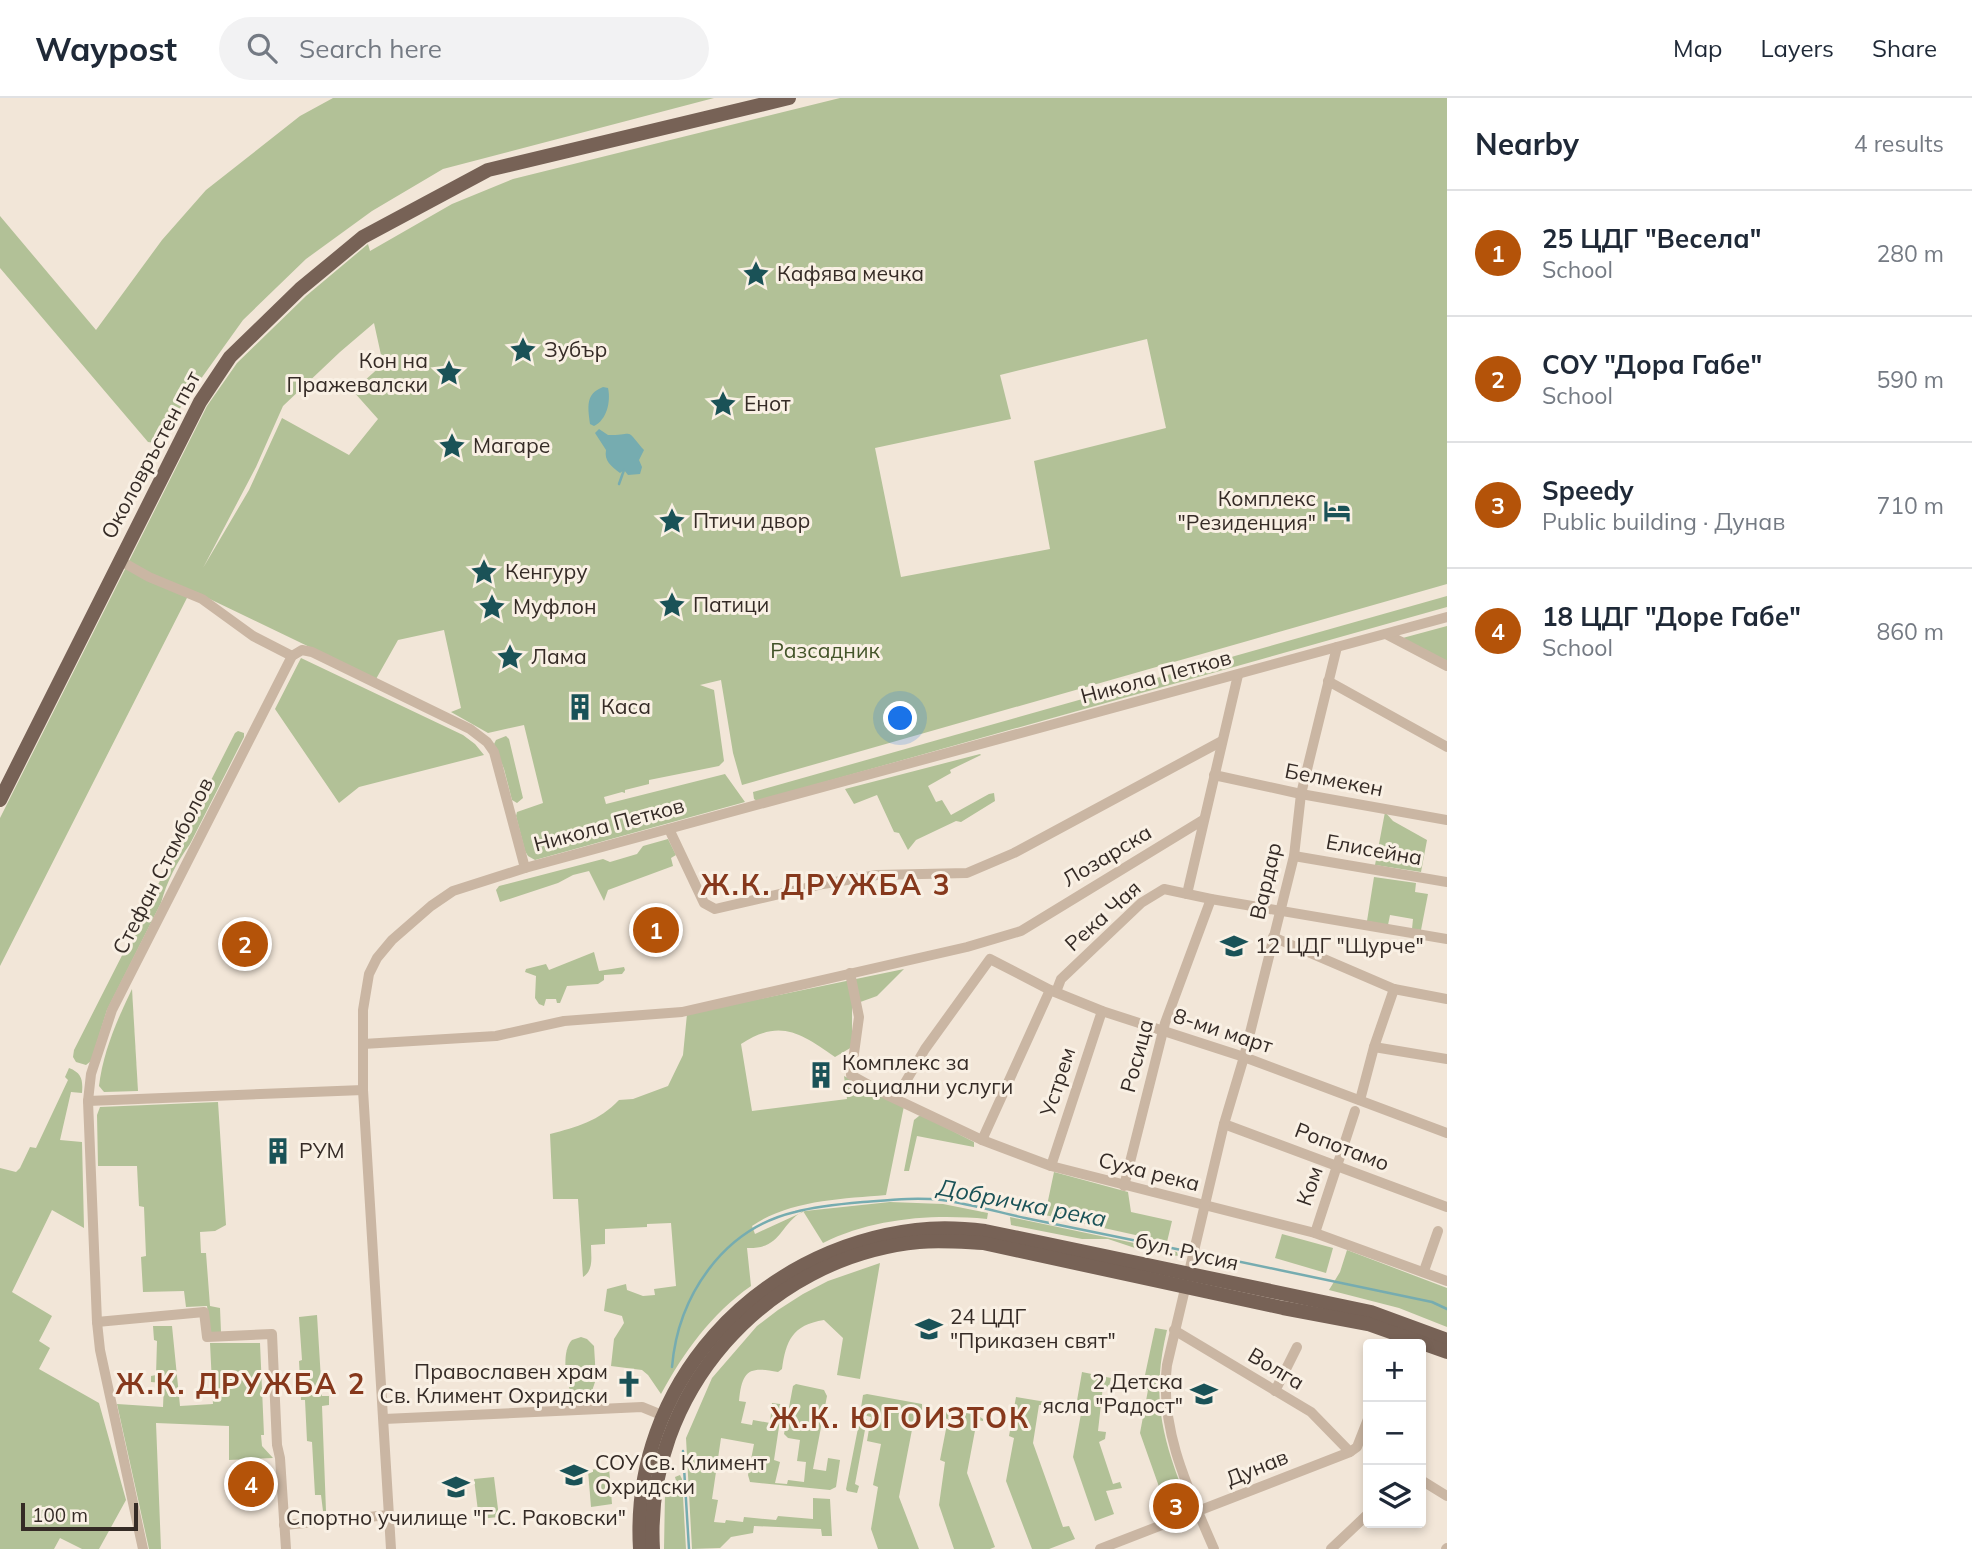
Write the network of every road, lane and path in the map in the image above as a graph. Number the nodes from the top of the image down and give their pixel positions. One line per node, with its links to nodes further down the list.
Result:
1 (789, 98): 2 (main road, Околовръстен път)
2 (119, 560): 6 (street); 14 (main road, Околовръстен път)
3 (1447, 617): 4 (street, Никола Петков)
4 (1386, 635): 5 (street, Никола Петков); 7 (street)
5 (1337, 647): 8 (street, Никола Петков); 9 (street, Вардар)
6 (292, 656): 19 (street); 38 (street, Стефан Стамболов)
7 (1447, 666)
8 (1238, 675): 10 (street); 17 (street, Никола Петков)
9 (1328, 681): 11 (street); 13 (street, Вардар)
10 (1222, 741): 12 (street); 17 (street)
11 (1447, 747)
12 (1214, 775): 13 (street, Белмекен); 15 (street)
13 (1301, 794): 16 (street, Белмекен); 18 (street, Вардар)
14 (0, 800)
15 (1203, 820): 21 (street); 26 (street, Лозарска)
16 (1447, 820)
17 (669, 829): 19 (street, Никола Петков)
18 (1294, 856): 20 (street, Елисейна); 23 (street, Вардар)
19 (525, 868): 32 (street, Никола Петков)
20 (1447, 882)
21 (1187, 894): 22 (street, Река Чая); 28 (street, Река Чая)
22 (1211, 899): 23 (street, Река Чая); 31 (street, Росица)
23 (1280, 911): 24 (street, Вардар); 25 (street, Река Чая)
24 (1273, 937): 27 (street); 34 (street, Вардар)
25 (1447, 939)
26 (849, 973): 32 (street, Лозарска); 37 (street, Суха река)
27 (1394, 989): 29 (street); 33 (street, Ком)
28 (1053, 991): 30 (street, 8-ми март); 37 (street, 8-ми март); 42 (street, Река Чая)
29 (1447, 999)
30 (1102, 1011): 31 (street, 8-ми март); 43 (street, Устрем)
31 (1163, 1032): 34 (street, 8-ми март); 45 (street, Росица)
32 (363, 1044): 36 (street, Никола Петков)
33 (1374, 1047): 35 (street); 39 (street, Ком)
34 (1244, 1057): 39 (street, 8-ми март); 40 (street, Вардар)
35 (1447, 1059)
36 (363, 1090): 38 (street); 60 (street, Никола Петков)
37 (896, 1098): 42 (street, Суха река)
38 (88, 1101): 53 (street, Стефан Стамболов)
39 (1357, 1106): 41 (street, 8-ми март); 44 (street, Ком)
40 (1224, 1124): 44 (street, Ропотамо); 46 (street, Вардар)
41 (1447, 1133)
42 (982, 1140): 43 (street, Суха река)
43 (1051, 1166): 45 (street, Суха река)
44 (1337, 1166): 47 (street, Ропотамо); 49 (street, Ком)
45 (1124, 1186): 46 (street, Суха река)
46 (1205, 1206): 49 (street, Суха река); 51 (street, Вардар)
47 (1447, 1207)
48 (1438, 1231): 50 (street)
49 (1315, 1233): 50 (street, Суха река)
50 (1424, 1271): 52 (street, Суха река)
51 (1188, 1275): 54 (street); 55 (main road, бул. Русия); 57 (main road, бул. Русия); 59 (main road, бул. Русия); 72 (main road, бул. Русия)
52 (1447, 1281)
53 (97, 1322): 67 (street); 68 (street, Стефан Стамболов)
54 (1174, 1330): 58 (street, Волга); 64 (street)
55 (1447, 1340)
56 (1297, 1347): 58 (street)
57 (1447, 1352)
58 (1275, 1391): 61 (street, Волга)
59 (664, 1416): 60 (street); 71 (main road, бул. Русия)
60 (384, 1419): 65 (street, Никола Петков)
61 (1358, 1450): 64 (street, Дунав)
62 (1426, 1483): 63 (street)
63 (1447, 1496)
64 (1198, 1512): 73 (street, Дунав); 74 (street)
65 (389, 1515): 67 (street); 70 (street, Никола Петков)
66 (1363, 1519): 75 (street)
67 (284, 1525): 69 (street)
68 (144, 1549)
69 (286, 1549)
70 (391, 1549)
71 (640, 1549)
72 (653, 1549)
73 (1100, 1549)
74 (1214, 1549)
75 (1331, 1549)

